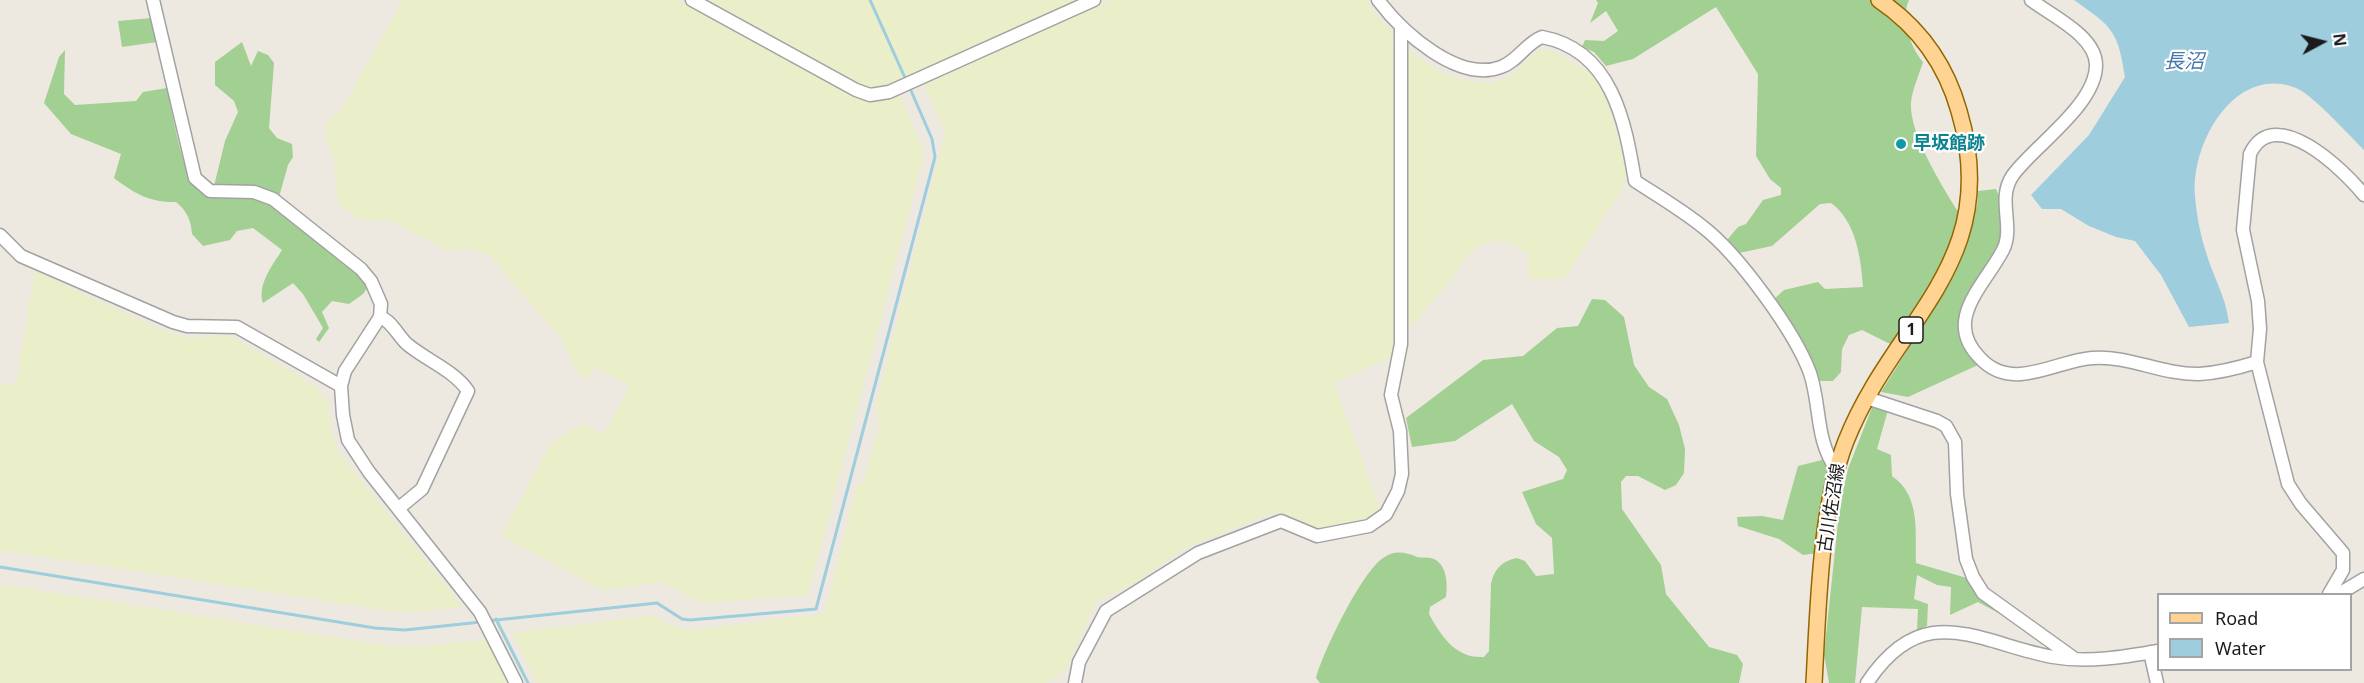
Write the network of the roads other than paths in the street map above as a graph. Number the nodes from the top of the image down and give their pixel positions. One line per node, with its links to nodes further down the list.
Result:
1 (153, 0): 10 (street)
2 (692, 0): 3 (street)
3 (1094, 0)
4 (1378, 0): 7 (street)
5 (1879, 0): 13 (main road, 古川佐沼線 / 1)
6 (2031, 0): 11 (street)
7 (1401, 27): 14 (street); 21 (street)
8 (2364, 195): 11 (street)
9 (0, 235): 12 (street)
10 (380, 317): 12 (street); 15 (street)
11 (2257, 362): 17 (street)
12 (341, 386): 15 (street)
13 (1867, 398): 14 (main road, 古川佐沼線 / 1); 20 (street)
14 (1836, 469): 24 (main road, 古川佐沼線 / 1)
15 (399, 508): 22 (street)
16 (2364, 579): 18 (street)
17 (2330, 593)
18 (2340, 593)
19 (2154, 652): 20 (street); 26 (street)
20 (2075, 659): 25 (street)
21 (1074, 680): 23 (street)
22 (516, 683)
23 (1062, 683)
24 (1814, 683)
25 (1867, 683)
26 (2157, 683)

